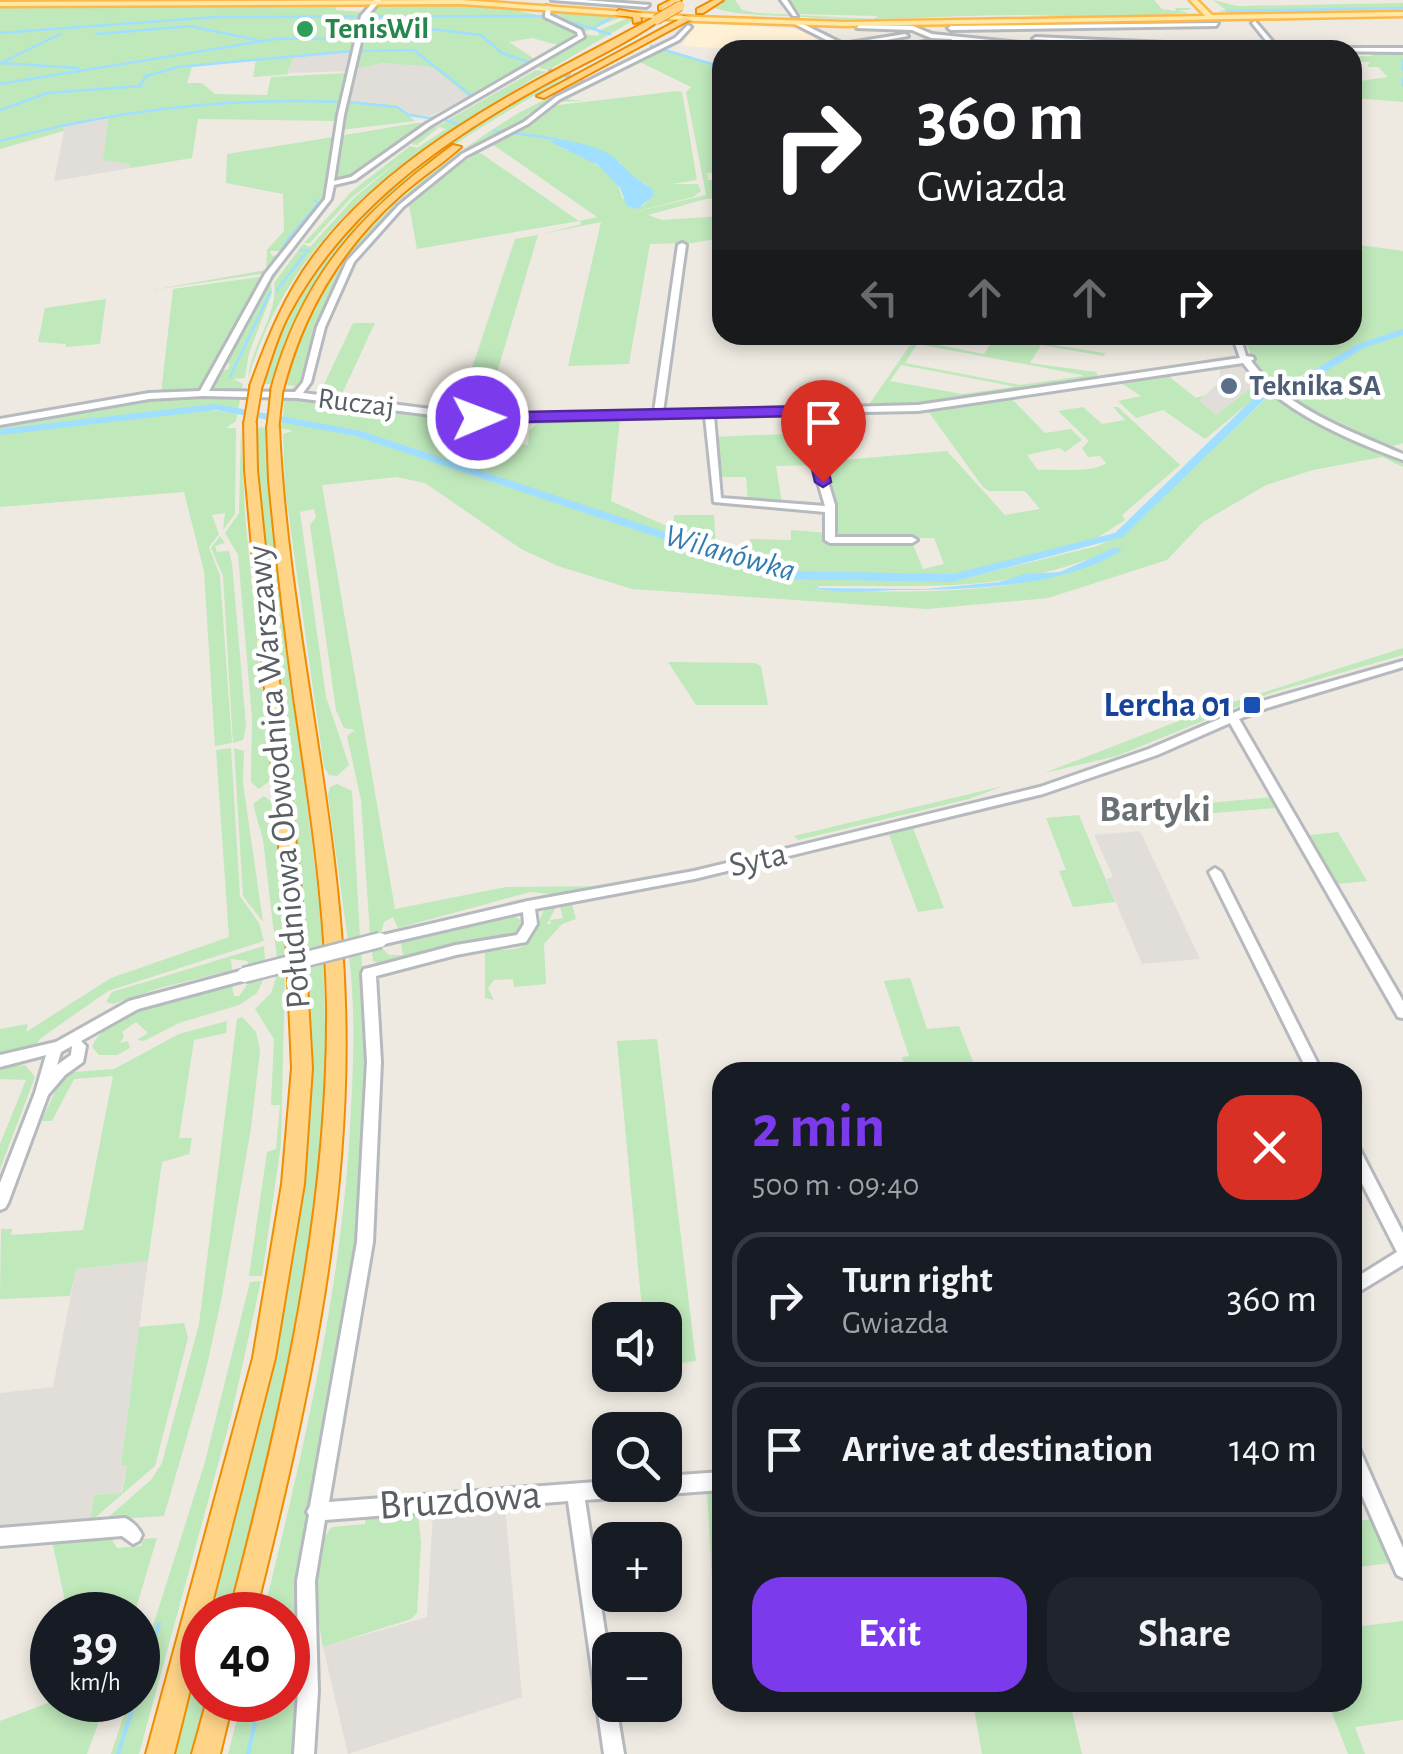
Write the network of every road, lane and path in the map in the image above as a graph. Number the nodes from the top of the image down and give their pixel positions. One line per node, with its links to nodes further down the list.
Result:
1 (147, 0): 11 (main road)
2 (480, 0): 12 (main road)
3 (495, 0): 18 (main road)
4 (556, 0): 5 (street)
5 (565, 0): 15 (street)
6 (784, 0): 22 (street)
7 (1193, 0): 27 (main road)
8 (1205, 0): 27 (main road)
9 (206, 1): 10 (main road); 11 (main road)
10 (378, 1): 12 (main road); 51 (street)
11 (0, 2)
12 (470, 2): 17 (main road)
13 (712, 2): 16 (highway); 21 (highway)
14 (678, 3): 16 (highway, Południowa Obwodnica Warszawy); 18 (highway); 20 (highway, Południowa Obwodnica Warszawy, bridge)
15 (621, 5): 17 (main road); 20 (main road); 24 (highway)
16 (695, 6): 18 (main road); 21 (main road); 26 (main road); 50 (highway, Południowa Obwodnica Warszawy, bridge)
17 (548, 7): 45 (street)
18 (662, 8): 20 (main road)
19 (1403, 12): 27 (main road)
20 (650, 13): 24 (highway); 26 (main road); 49 (highway, Południowa Obwodnica Warszawy)
21 (728, 14): 23 (main road)
22 (796, 19): 26 (main road); 29 (main road)
23 (984, 19): 27 (main road); 31 (street)
24 (638, 21): 49 (highway)
25 (1098, 22): 27 (main road); 27 (street); 31 (main road)
26 (688, 23): 48 (street); 50 (highway)
27 (1217, 23): 41 (street)
28 (1255, 24): 42 (street)
29 (821, 28): 31 (main road); 35 (street)
30 (859, 28): 33 (street)
31 (951, 30): 33 (street); 38 (street); 39 (street)
32 (905, 36): 36 (street)
33 (929, 38): 37 (street)
34 (1036, 39): 40 (street)
35 (837, 40)
36 (886, 40)
37 (922, 40)
38 (953, 40)
39 (992, 40)
40 (1055, 40)
41 (1225, 40)
42 (1268, 40)
43 (1362, 50): 44 (street)
44 (1403, 50)
45 (530, 68): 46 (street); 51 (street)
46 (548, 71)
47 (584, 78): 48 (street)
48 (595, 80): 56 (street)
49 (504, 104): 88 (highway, Południowa Obwodnica Warszawy, bridge)
50 (522, 105): 86 (highway, Południowa Obwodnica Warszawy, bridge)
51 (332, 184): 55 (street)
52 (682, 246): 58 (street)
53 (1241, 345): 54 (street)
54 (1248, 360): 57 (street, Ruczaj); 61 (street)
55 (203, 393): 56 (street, Ruczaj); 60 (street, Ruczaj)
56 (297, 395): 58 (street, Ruczaj)
57 (807, 411): 59 (street, Ruczaj); 62 (street)
58 (658, 414): 59 (street, Ruczaj)
59 (709, 414): 62 (street)
60 (0, 422)
61 (1403, 456)
62 (828, 509): 63 (street)
63 (912, 540)
64 (1403, 664): 65 (street, Syta)
65 (1234, 718): 67 (street, Syta); 68 (street)
66 (1215, 872): 71 (street)
67 (528, 906): 69 (street, Syta, bridge); 82 (street)
68 (1403, 1014)
69 (62, 1054): 70 (street); 73 (street, Syta)
70 (6, 1060)
71 (1310, 1062)
72 (1362, 1168): 74 (street)
73 (0, 1204)
74 (1403, 1249)
75 (1403, 1257): 76 (street)
76 (1362, 1283)
77 (1362, 1475): 85 (street)
78 (712, 1481): 79 (street, Bruzdowa)
79 (682, 1484)
80 (592, 1491): 81 (street, Bruzdowa)
81 (574, 1492): 82 (street, Bruzdowa); 91 (street)
82 (316, 1512): 90 (street)
83 (133, 1535): 84 (street)
84 (0, 1536)
85 (1403, 1569)
86 (248, 1592)
87 (214, 1722): 89 (highway)
88 (160, 1754)
89 (206, 1754)
90 (304, 1754)
91 (614, 1754)

